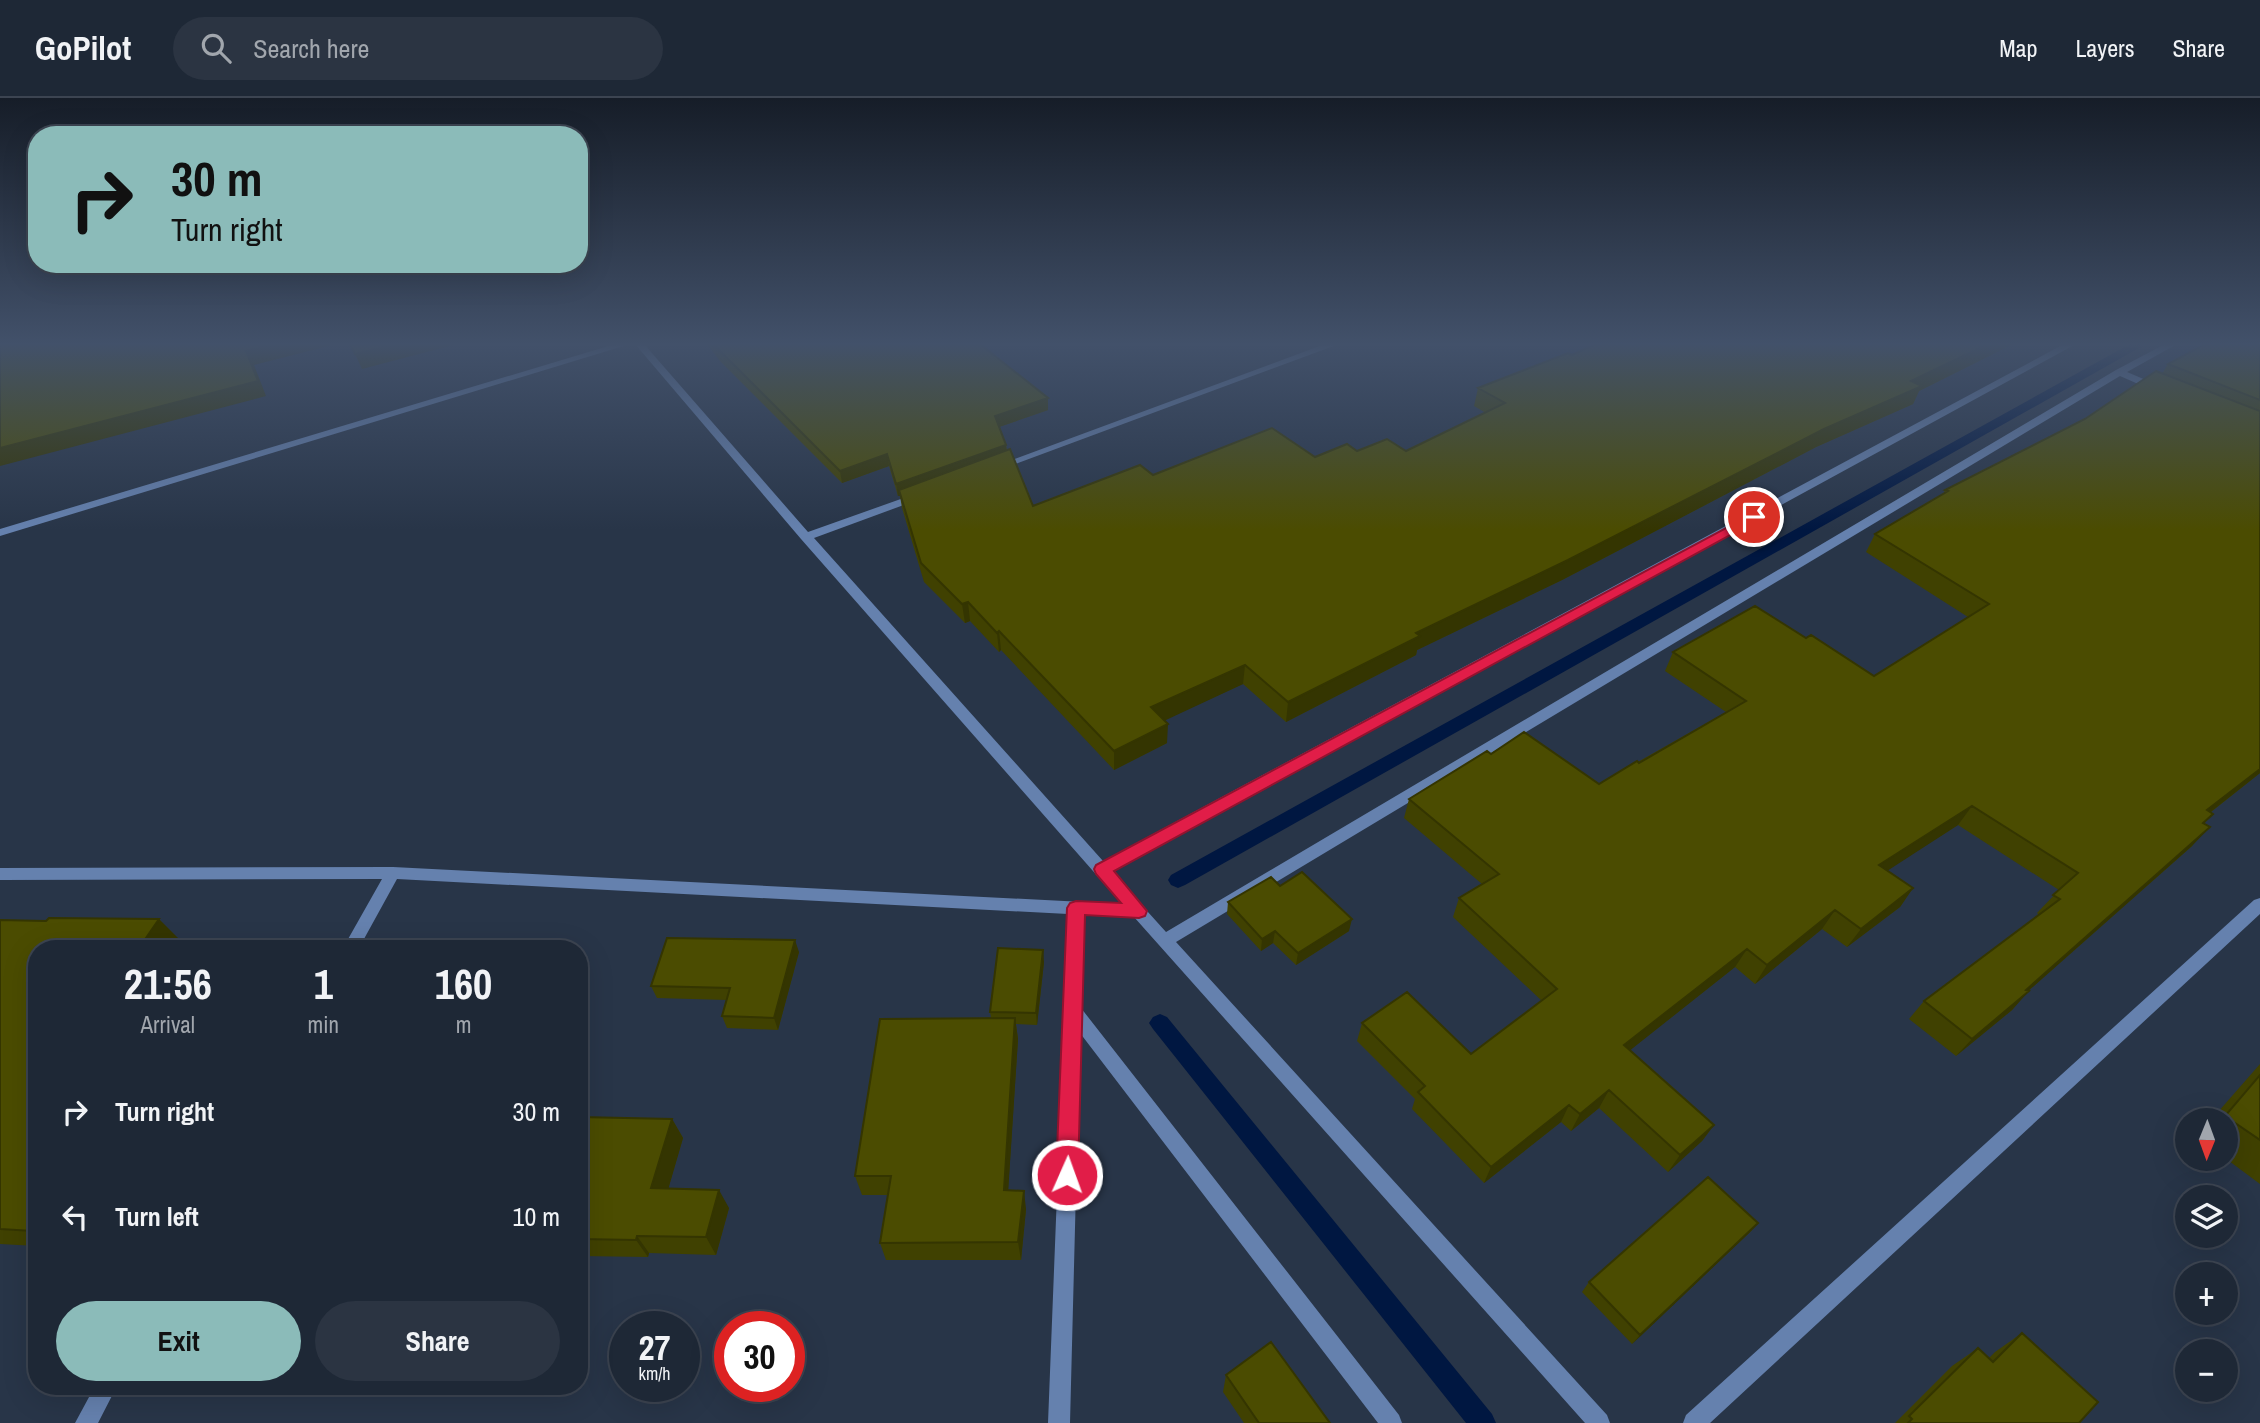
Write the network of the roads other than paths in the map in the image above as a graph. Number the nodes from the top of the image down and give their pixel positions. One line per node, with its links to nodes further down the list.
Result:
1 (421, 406): 8 (street)
2 (692, 406): 9 (street)
3 (1165, 406): 6 (street)
4 (1954, 406): 10 (street)
5 (2062, 406): 17 (street)
6 (986, 471)
7 (922, 495): 9 (street)
8 (0, 533)
9 (805, 537): 10 (street)
10 (1102, 869): 15 (street)
11 (393, 873): 12 (street); 14 (street); 16 (street)
12 (0, 874)
13 (2260, 904): 24 (street)
14 (1076, 908): 15 (street); 18 (street)
15 (1139, 911): 17 (street)
16 (355, 940)
17 (1164, 941): 23 (street)
18 (1072, 1009): 21 (street); 22 (street)
19 (102, 1395): 20 (street)
20 (86, 1423)
21 (1059, 1423)
22 (1391, 1423)
23 (1599, 1423)
24 (1694, 1423)

